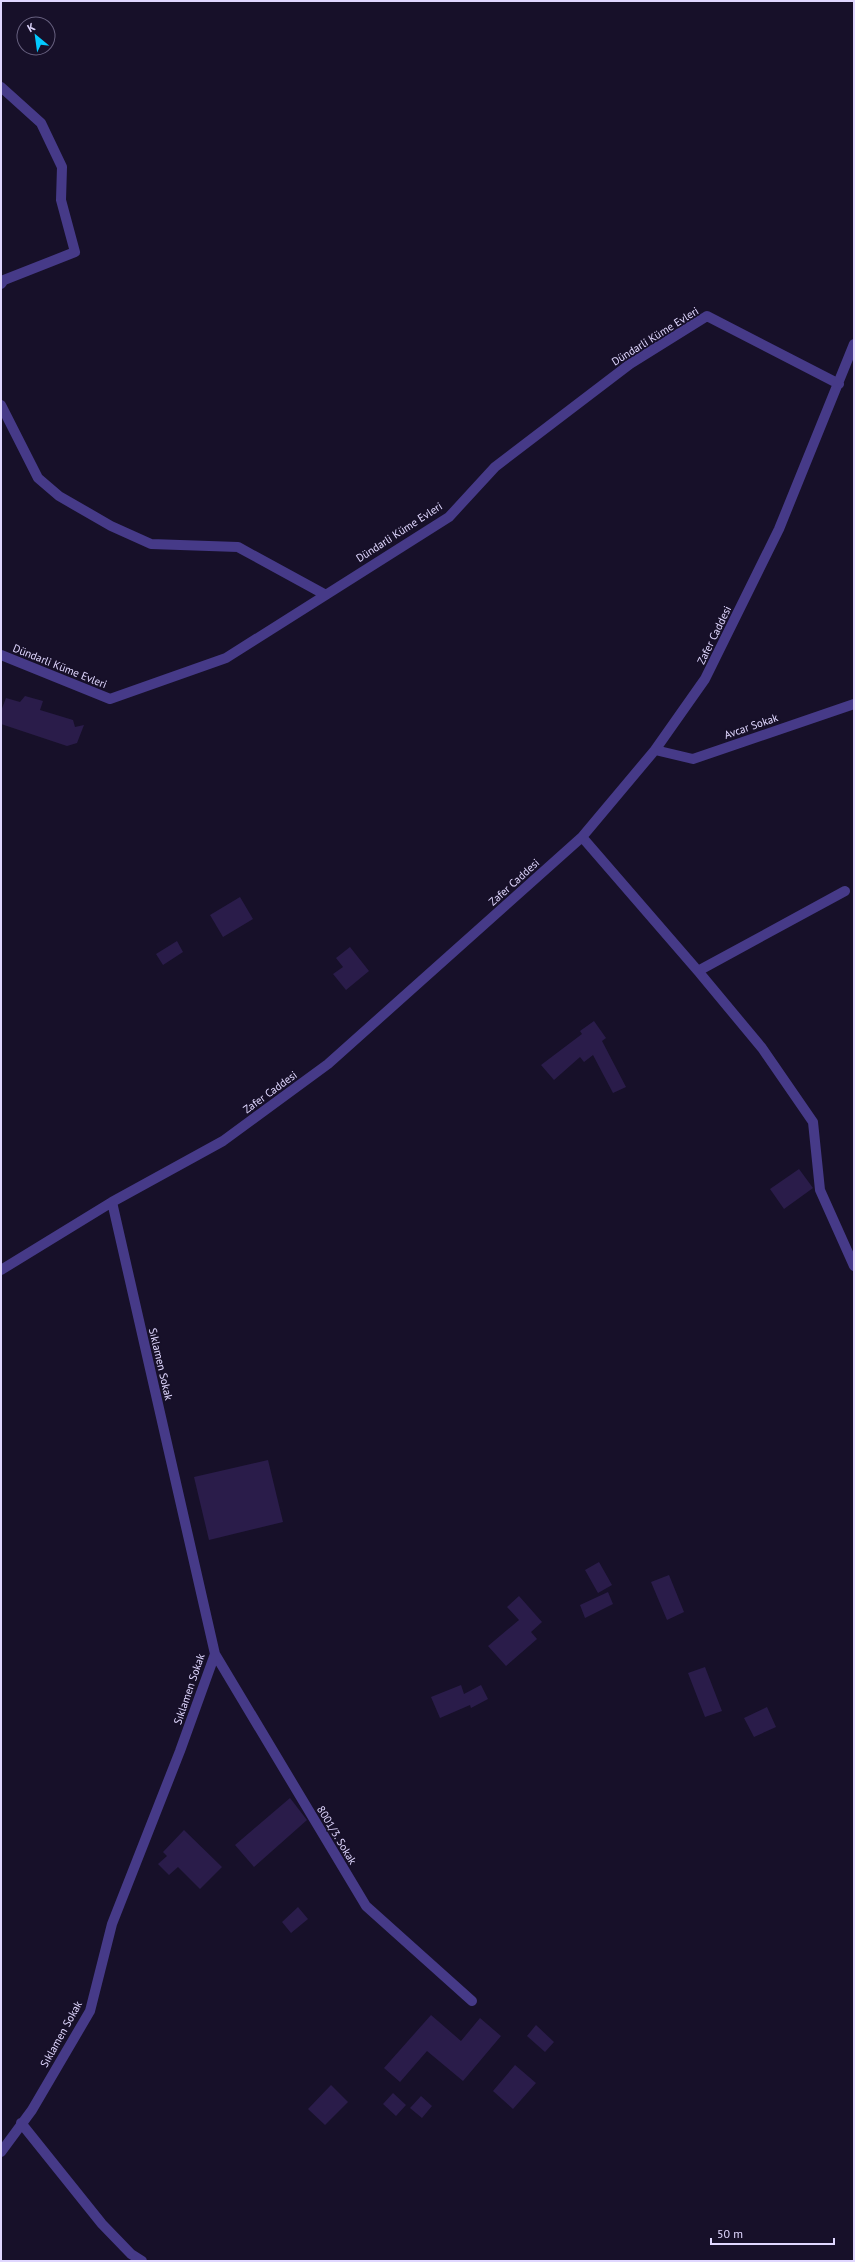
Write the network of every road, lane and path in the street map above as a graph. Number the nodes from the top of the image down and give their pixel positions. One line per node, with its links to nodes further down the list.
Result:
1 (1, 87): 2 (street)
2 (1, 284)
3 (854, 344): 4 (street, Zafer Caddesi)
4 (839, 384): 6 (street, Dündarli Küme Evleri); 9 (street, Zafer Caddesi)
5 (1, 406): 6 (street)
6 (324, 594): 7 (street, Dündarli Küme Evleri)
7 (1, 655)
8 (854, 704): 9 (street, Avcar Sokak)
9 (655, 750): 10 (street, Zafer Caddesi)
10 (582, 837): 12 (street); 13 (street, Zafer Caddesi)
11 (844, 891): 12 (street)
12 (698, 971): 14 (street)
13 (112, 1202): 15 (street, Zafer Caddesi); 16 (street, Sıklamen Sokak)
14 (854, 1266)
15 (1, 1270)
16 (215, 1654): 17 (street, 8001/3. Sokak); 18 (street, Sıklamen Sokak)
17 (472, 2001)
18 (21, 2123): 19 (street, Sıklamen Sokak); 20 (street)
19 (1, 2152)
20 (142, 2261)

